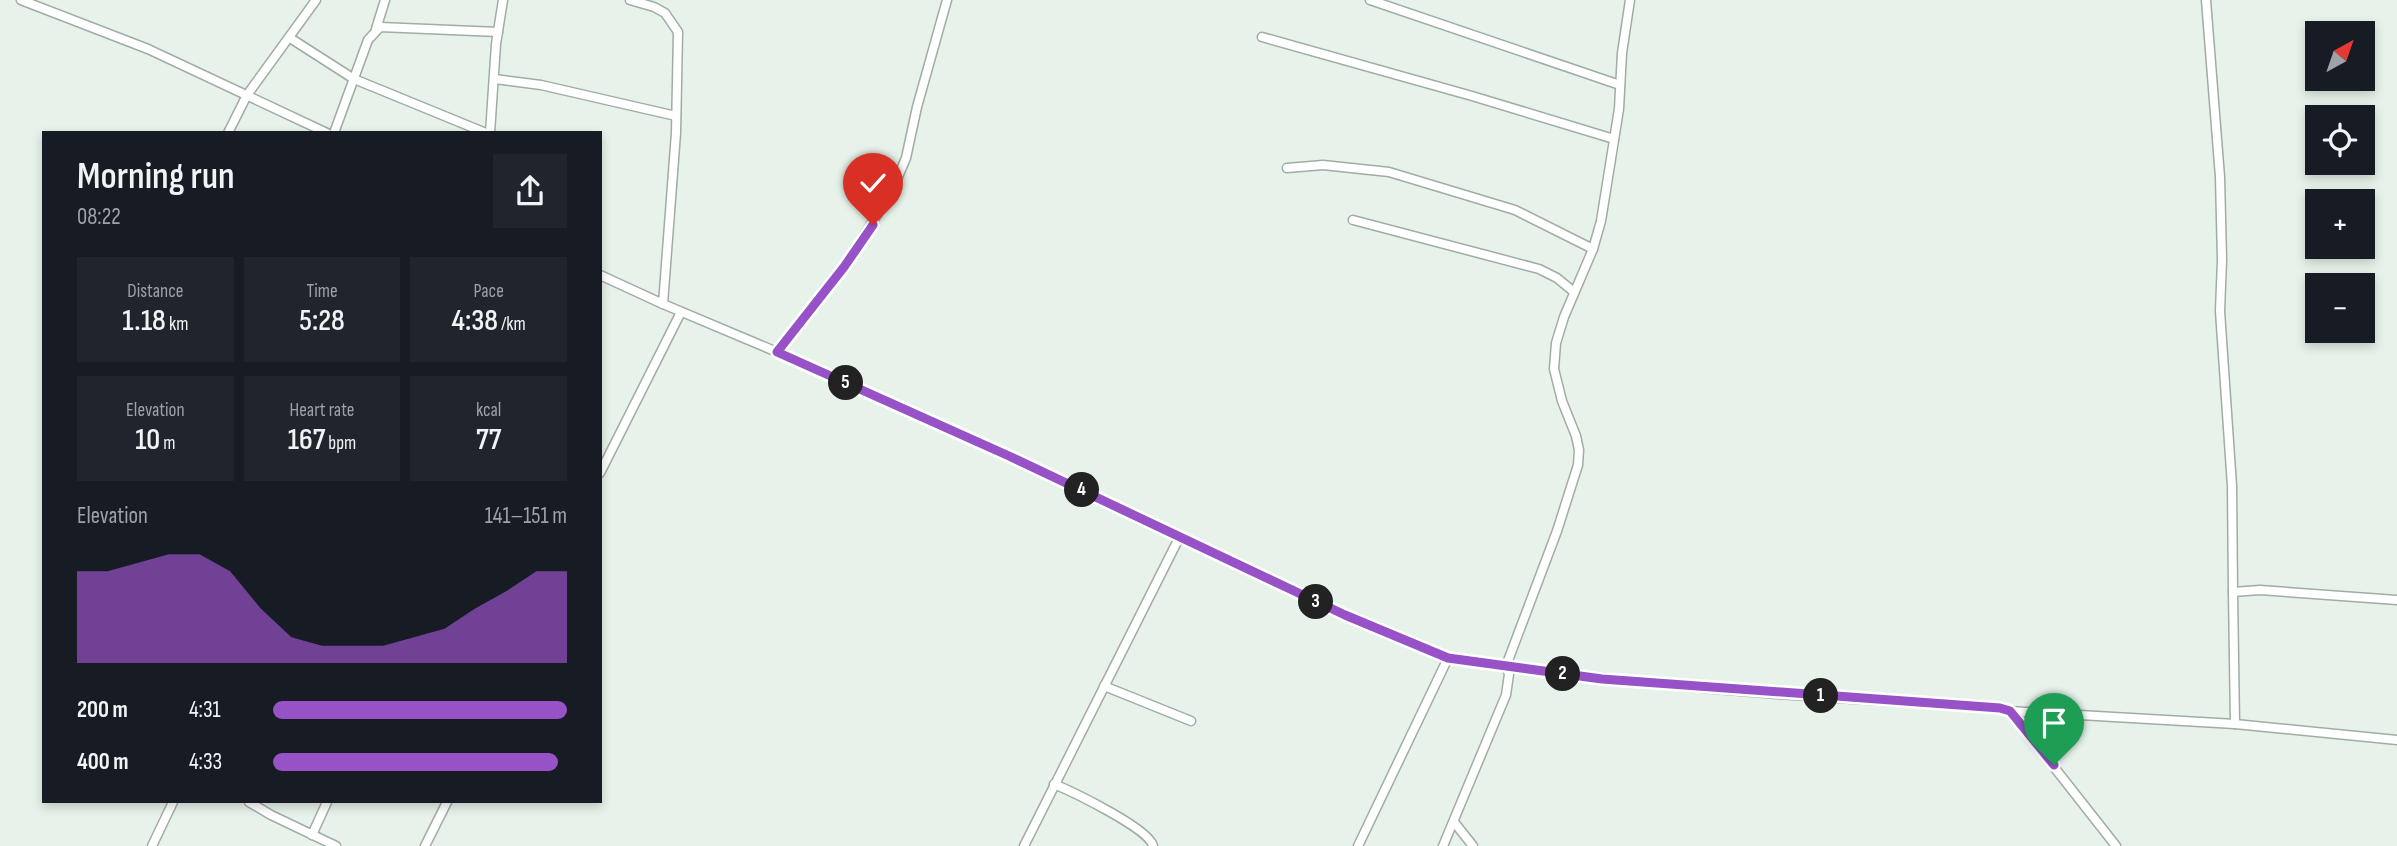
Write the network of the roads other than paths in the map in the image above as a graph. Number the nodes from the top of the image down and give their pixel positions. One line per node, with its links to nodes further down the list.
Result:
1 (21, 0): 17 (street)
2 (317, 0): 13 (street)
3 (385, 0): 10 (street)
4 (503, 0): 11 (street)
5 (630, 0): 18 (street)
6 (947, 0): 32 (street)
7 (1370, 0): 16 (street)
8 (1630, 0): 16 (street)
9 (2206, 0): 35 (street)
10 (376, 29): 11 (street); 14 (street)
11 (498, 32): 15 (street)
12 (1262, 37): 24 (street)
13 (290, 38): 14 (street); 17 (street)
14 (354, 79): 21 (street); 22 (street)
15 (495, 79): 18 (street); 23 (street)
16 (1620, 85): 24 (street)
17 (247, 95): 19 (street); 20 (street)
18 (676, 116): 30 (street)
19 (229, 131)
20 (323, 131)
21 (335, 131)
22 (483, 131)
23 (488, 131)
24 (1614, 139): 27 (street)
25 (1287, 168): 27 (street)
26 (1353, 220): 29 (street)
27 (1593, 249): 29 (street)
28 (602, 276): 30 (street)
29 (1574, 292): 38 (street)
30 (663, 304): 31 (street)
31 (681, 312): 32 (street); 33 (street)
32 (777, 352): 34 (street)
33 (602, 469)
34 (1179, 538): 37 (street); 39 (street)
35 (2233, 592): 36 (street); 42 (street)
36 (2397, 600)
37 (1448, 658): 38 (street); 56 (street)
38 (1506, 666): 40 (street); 49 (street)
39 (1104, 686): 41 (street); 44 (street)
40 (2010, 711): 42 (street); 59 (street)
41 (1191, 721)
42 (2235, 724): 43 (street)
43 (2397, 740)
44 (1054, 784): 54 (street); 55 (street)
45 (173, 803): 51 (street)
46 (251, 803): 50 (street)
47 (327, 803): 50 (street)
48 (446, 803): 53 (street)
49 (1454, 822): 57 (street); 58 (street)
50 (312, 835): 52 (street)
51 (152, 846)
52 (336, 846)
53 (425, 846)
54 (1024, 846)
55 (1153, 846)
56 (1358, 846)
57 (1443, 846)
58 (1473, 846)
59 (2116, 846)

